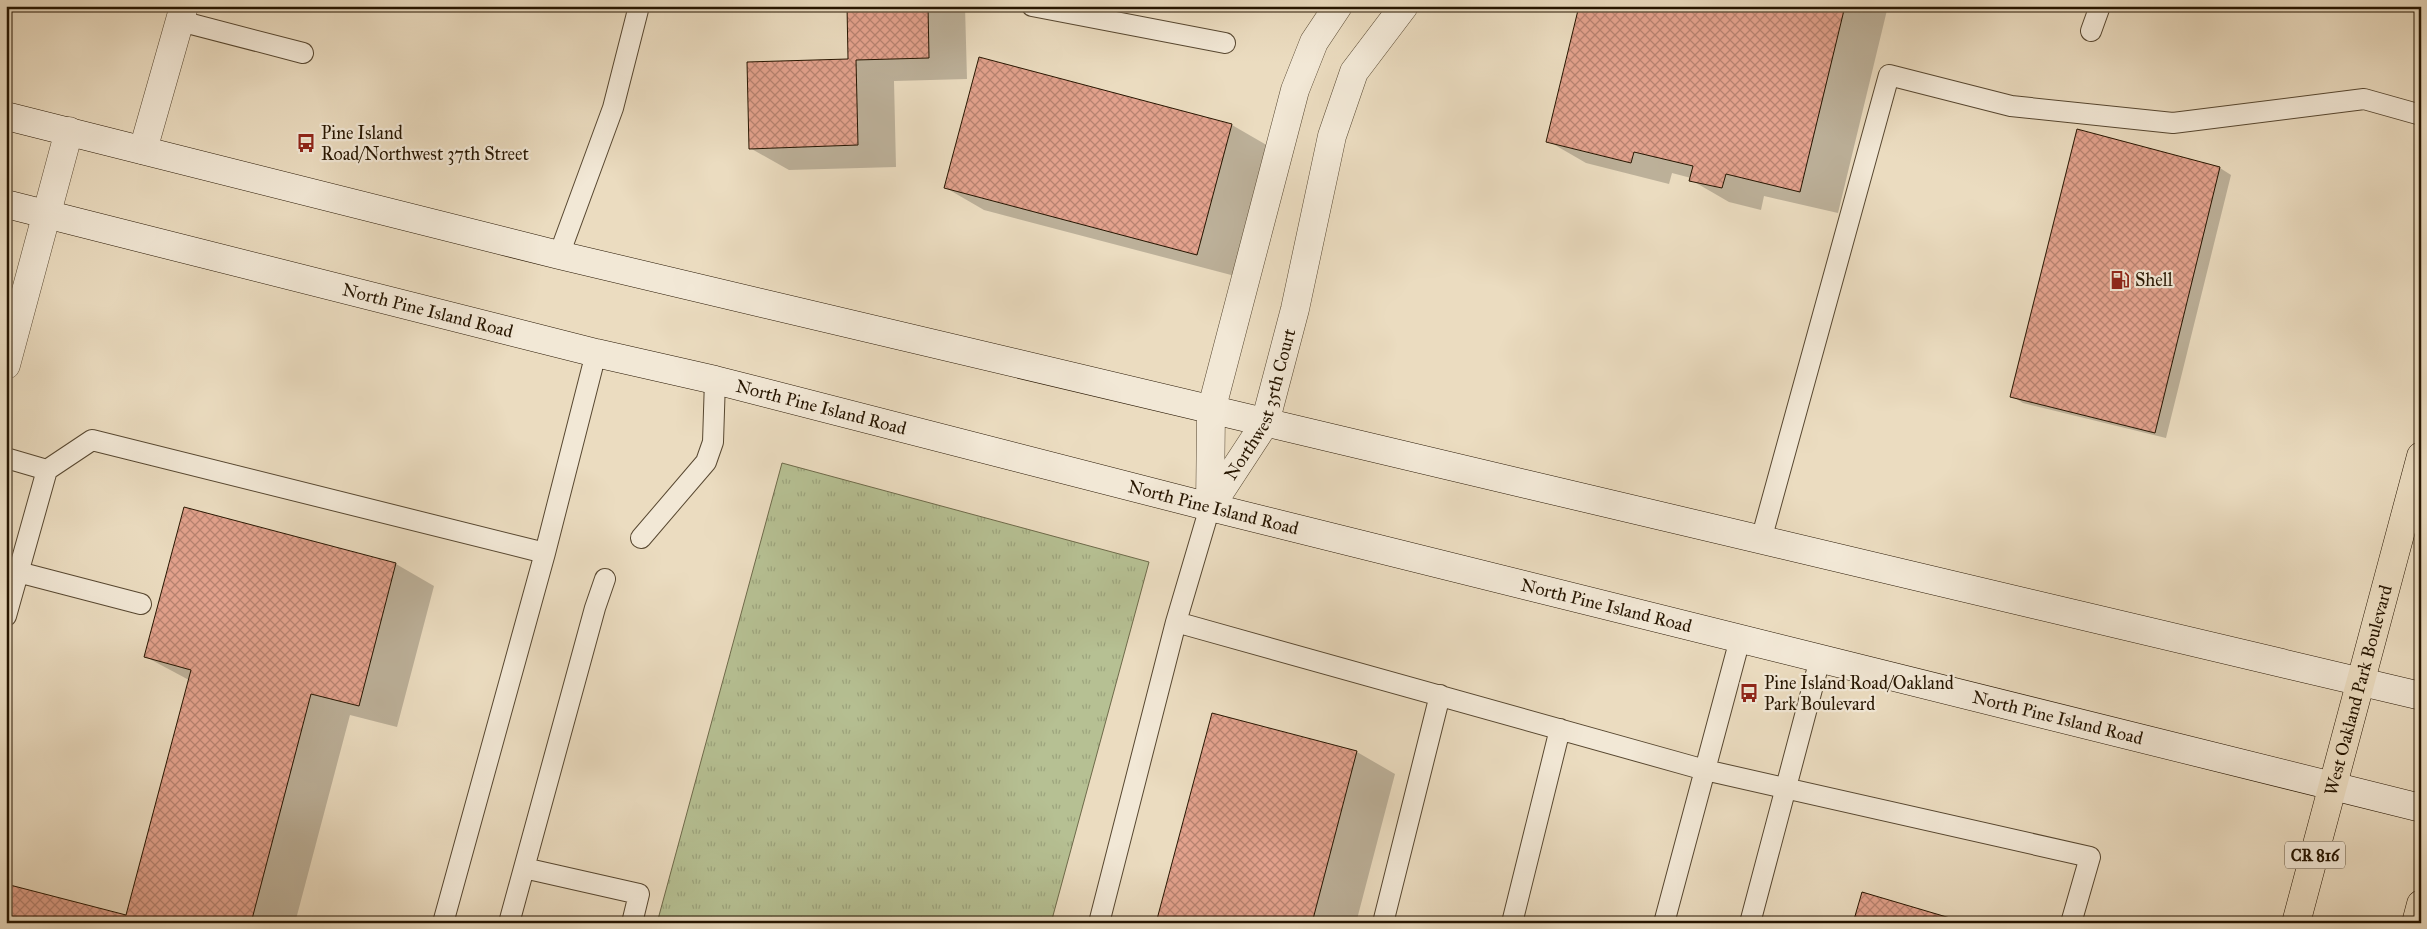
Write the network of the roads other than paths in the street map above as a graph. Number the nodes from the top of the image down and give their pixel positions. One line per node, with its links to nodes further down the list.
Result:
1 (639, 6): 16 (lane)
2 (1032, 6): 8 (lane)
3 (1338, 6): 20 (main road, Northwest 35th Court)
4 (1404, 6): 21 (main road, Northwest 35th Court)
5 (2100, 6): 7 (lane)
6 (182, 14): 9 (lane); 13 (main road)
7 (2091, 31)
8 (1225, 43)
9 (303, 53)
10 (2421, 115): 27 (lane)
11 (6, 116): 12 (main road)
12 (69, 131): 13 (main road); 15 (main road)
13 (144, 150): 16 (main road)
14 (6, 204): 15 (main road, North Pine Island Road)
15 (47, 214): 17 (main road, North Pine Island Road); 18 (main road)
16 (559, 255): 20 (main road)
17 (596, 353): 19 (main road, North Pine Island Road); 28 (lane)
18 (6, 365)
19 (715, 380): 25 (main road, North Pine Island Road); 26 (lane)
20 (1212, 411): 21 (main road); 25 (main road, Northwest 35th Court)
21 (1265, 423): 25 (main road, Northwest 35th Court); 27 (main road)
22 (2421, 456): 36 (main road, West Oakland Park Boulevard / CR 816)
23 (6, 458): 24 (lane)
24 (47, 470): 28 (lane); 29 (lane)
25 (1210, 507): 33 (lane); 34 (main road, North Pine Island Road)
26 (641, 538)
27 (1761, 540): 36 (main road)
28 (545, 552): 46 (lane)
29 (18, 572): 31 (lane); 32 (lane)
30 (605, 579): 44 (lane)
31 (141, 604)
32 (6, 616)
33 (1176, 622): 37 (lane); 49 (lane)
34 (1740, 639): 35 (main road, North Pine Island Road); 40 (lane)
35 (1820, 660): 41 (main road, North Pine Island Road); 42 (lane)
36 (2361, 682): 38 (main road); 41 (main road, West Oakland Park Boulevard / CR 816)
37 (1440, 695): 39 (lane); 50 (lane)
38 (2421, 696)
39 (1560, 729): 40 (lane); 51 (lane)
40 (1705, 770): 42 (lane); 52 (lane)
41 (2334, 787): 43 (main road, North Pine Island Road); 55 (main road, West Oakland Park Boulevard / CR 816)
42 (1786, 788): 53 (lane); 54 (lane)
43 (2421, 808)
44 (524, 868): 47 (lane); 48 (lane)
45 (2421, 904): 56 (main road)
46 (443, 923)
47 (509, 923)
48 (632, 923)
49 (1099, 923)
50 (1383, 923)
51 (1512, 923)
52 (1664, 923)
53 (1750, 923)
54 (2071, 923)
55 (2296, 923)
56 (2416, 923)

